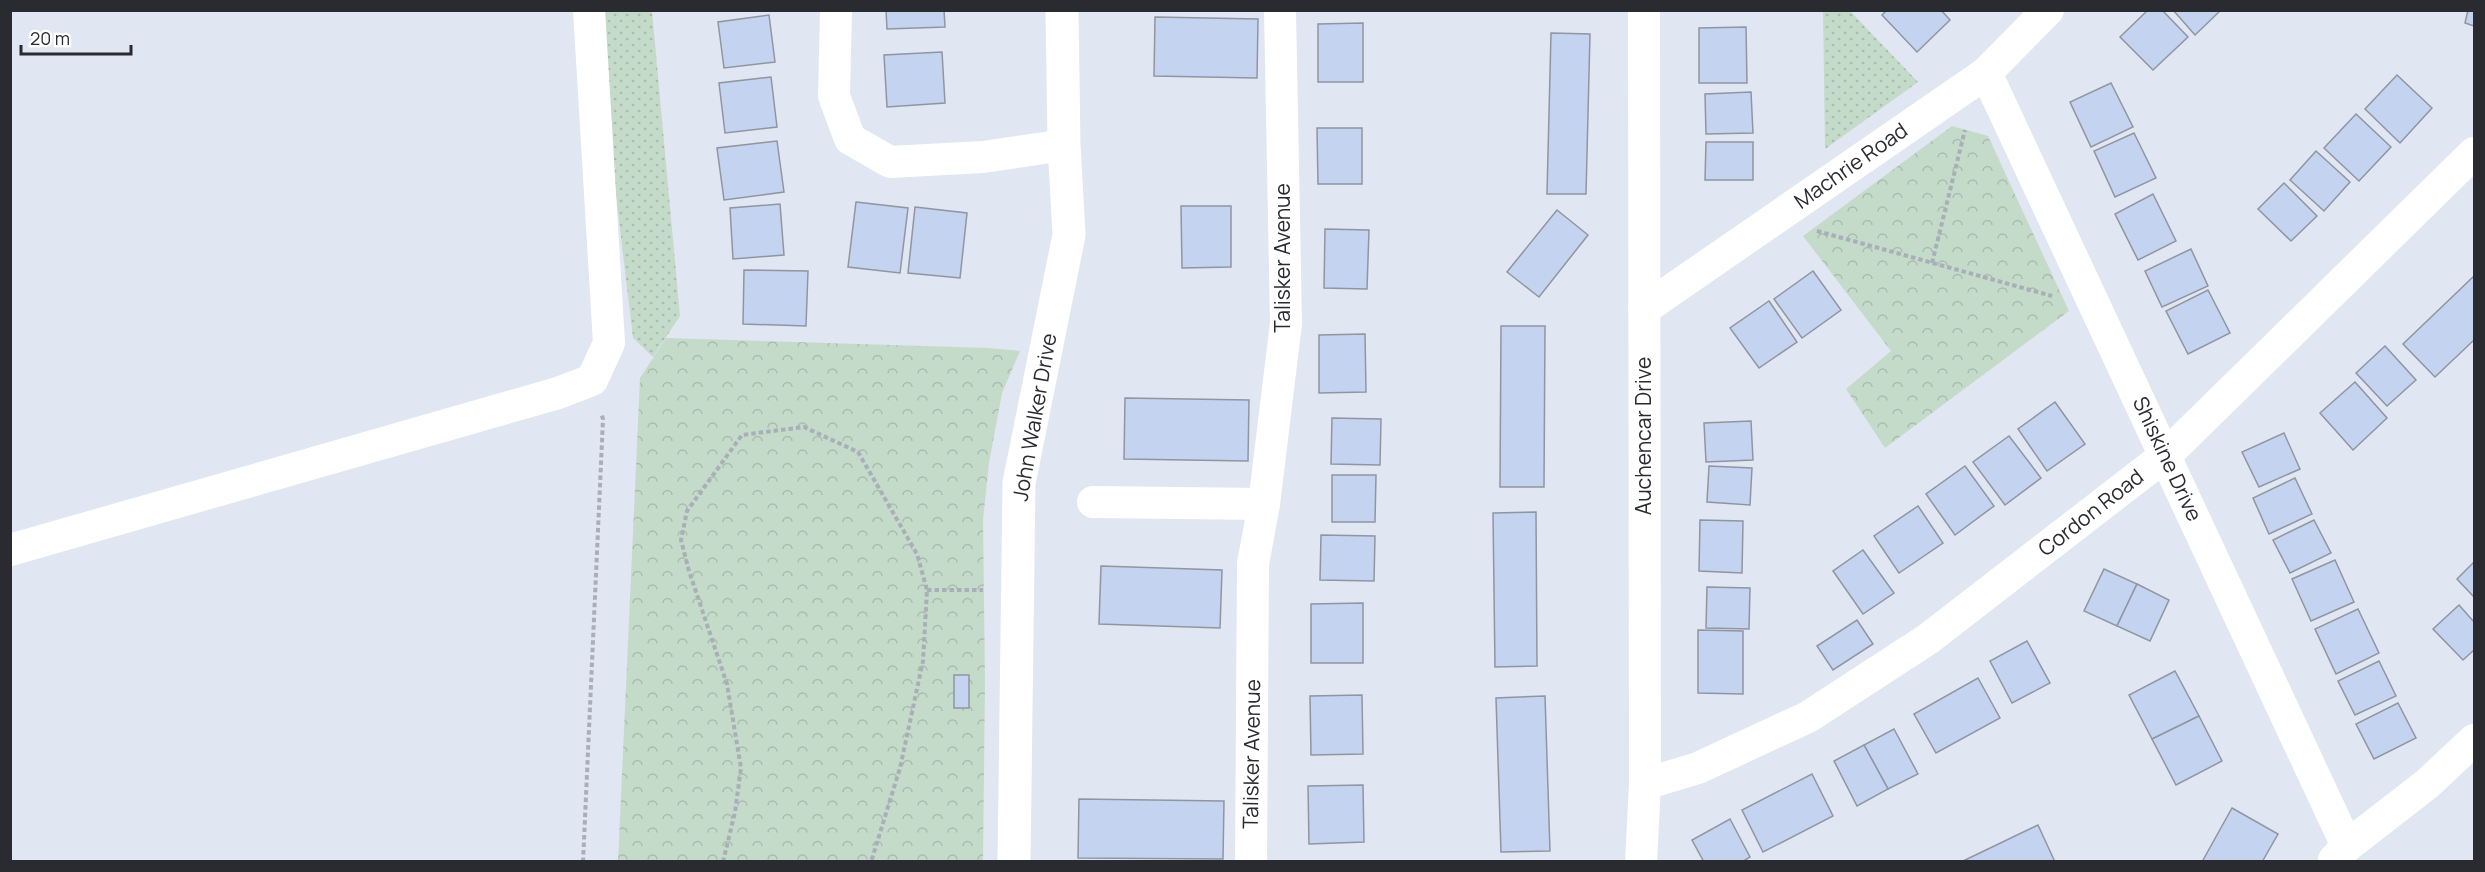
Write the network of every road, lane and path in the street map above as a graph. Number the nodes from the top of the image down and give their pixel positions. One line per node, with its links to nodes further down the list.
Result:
1 (589, 10): 15 (street)
2 (836, 10): 9 (street)
3 (1062, 10): 9 (street, John Walker Drive)
4 (1280, 10): 18 (street, Talisker Avenue)
5 (1644, 10): 14 (street, Auchencar Drive)
6 (2048, 10): 7 (street, Machrie Road)
7 (1986, 73): 8 (street, Machrie Road); 13 (street, Shiskine Drive)
8 (1954, 95): 11 (street, Machrie Road); 12 (path)
9 (1064, 145): 21 (street, John Walker Drive)
10 (2475, 153): 16 (street, Cordon Road)
11 (1796, 204): 12 (path); 14 (street, Machrie Road)
12 (1932, 263): 13 (path)
13 (2088, 290): 16 (street, Shiskine Drive)
14 (1644, 309): 23 (street, Auchencar Drive)
15 (592, 380): 19 (street); 25 (path)
16 (2166, 454): 23 (street, Cordon Road); 24 (street, Shiskine Drive)
17 (1093, 502): 18 (street)
18 (1264, 504): 29 (street, Talisker Avenue)
19 (10, 550)
20 (927, 590): 21 (path); 26 (path); 27 (path)
21 (1017, 590): 28 (street, John Walker Drive)
22 (2475, 740): 24 (street)
23 (1645, 784): 30 (street, Auchencar Drive)
24 (2339, 854)
25 (583, 861)
26 (723, 861)
27 (871, 861)
28 (1014, 861)
29 (1251, 861)
30 (1641, 861)

